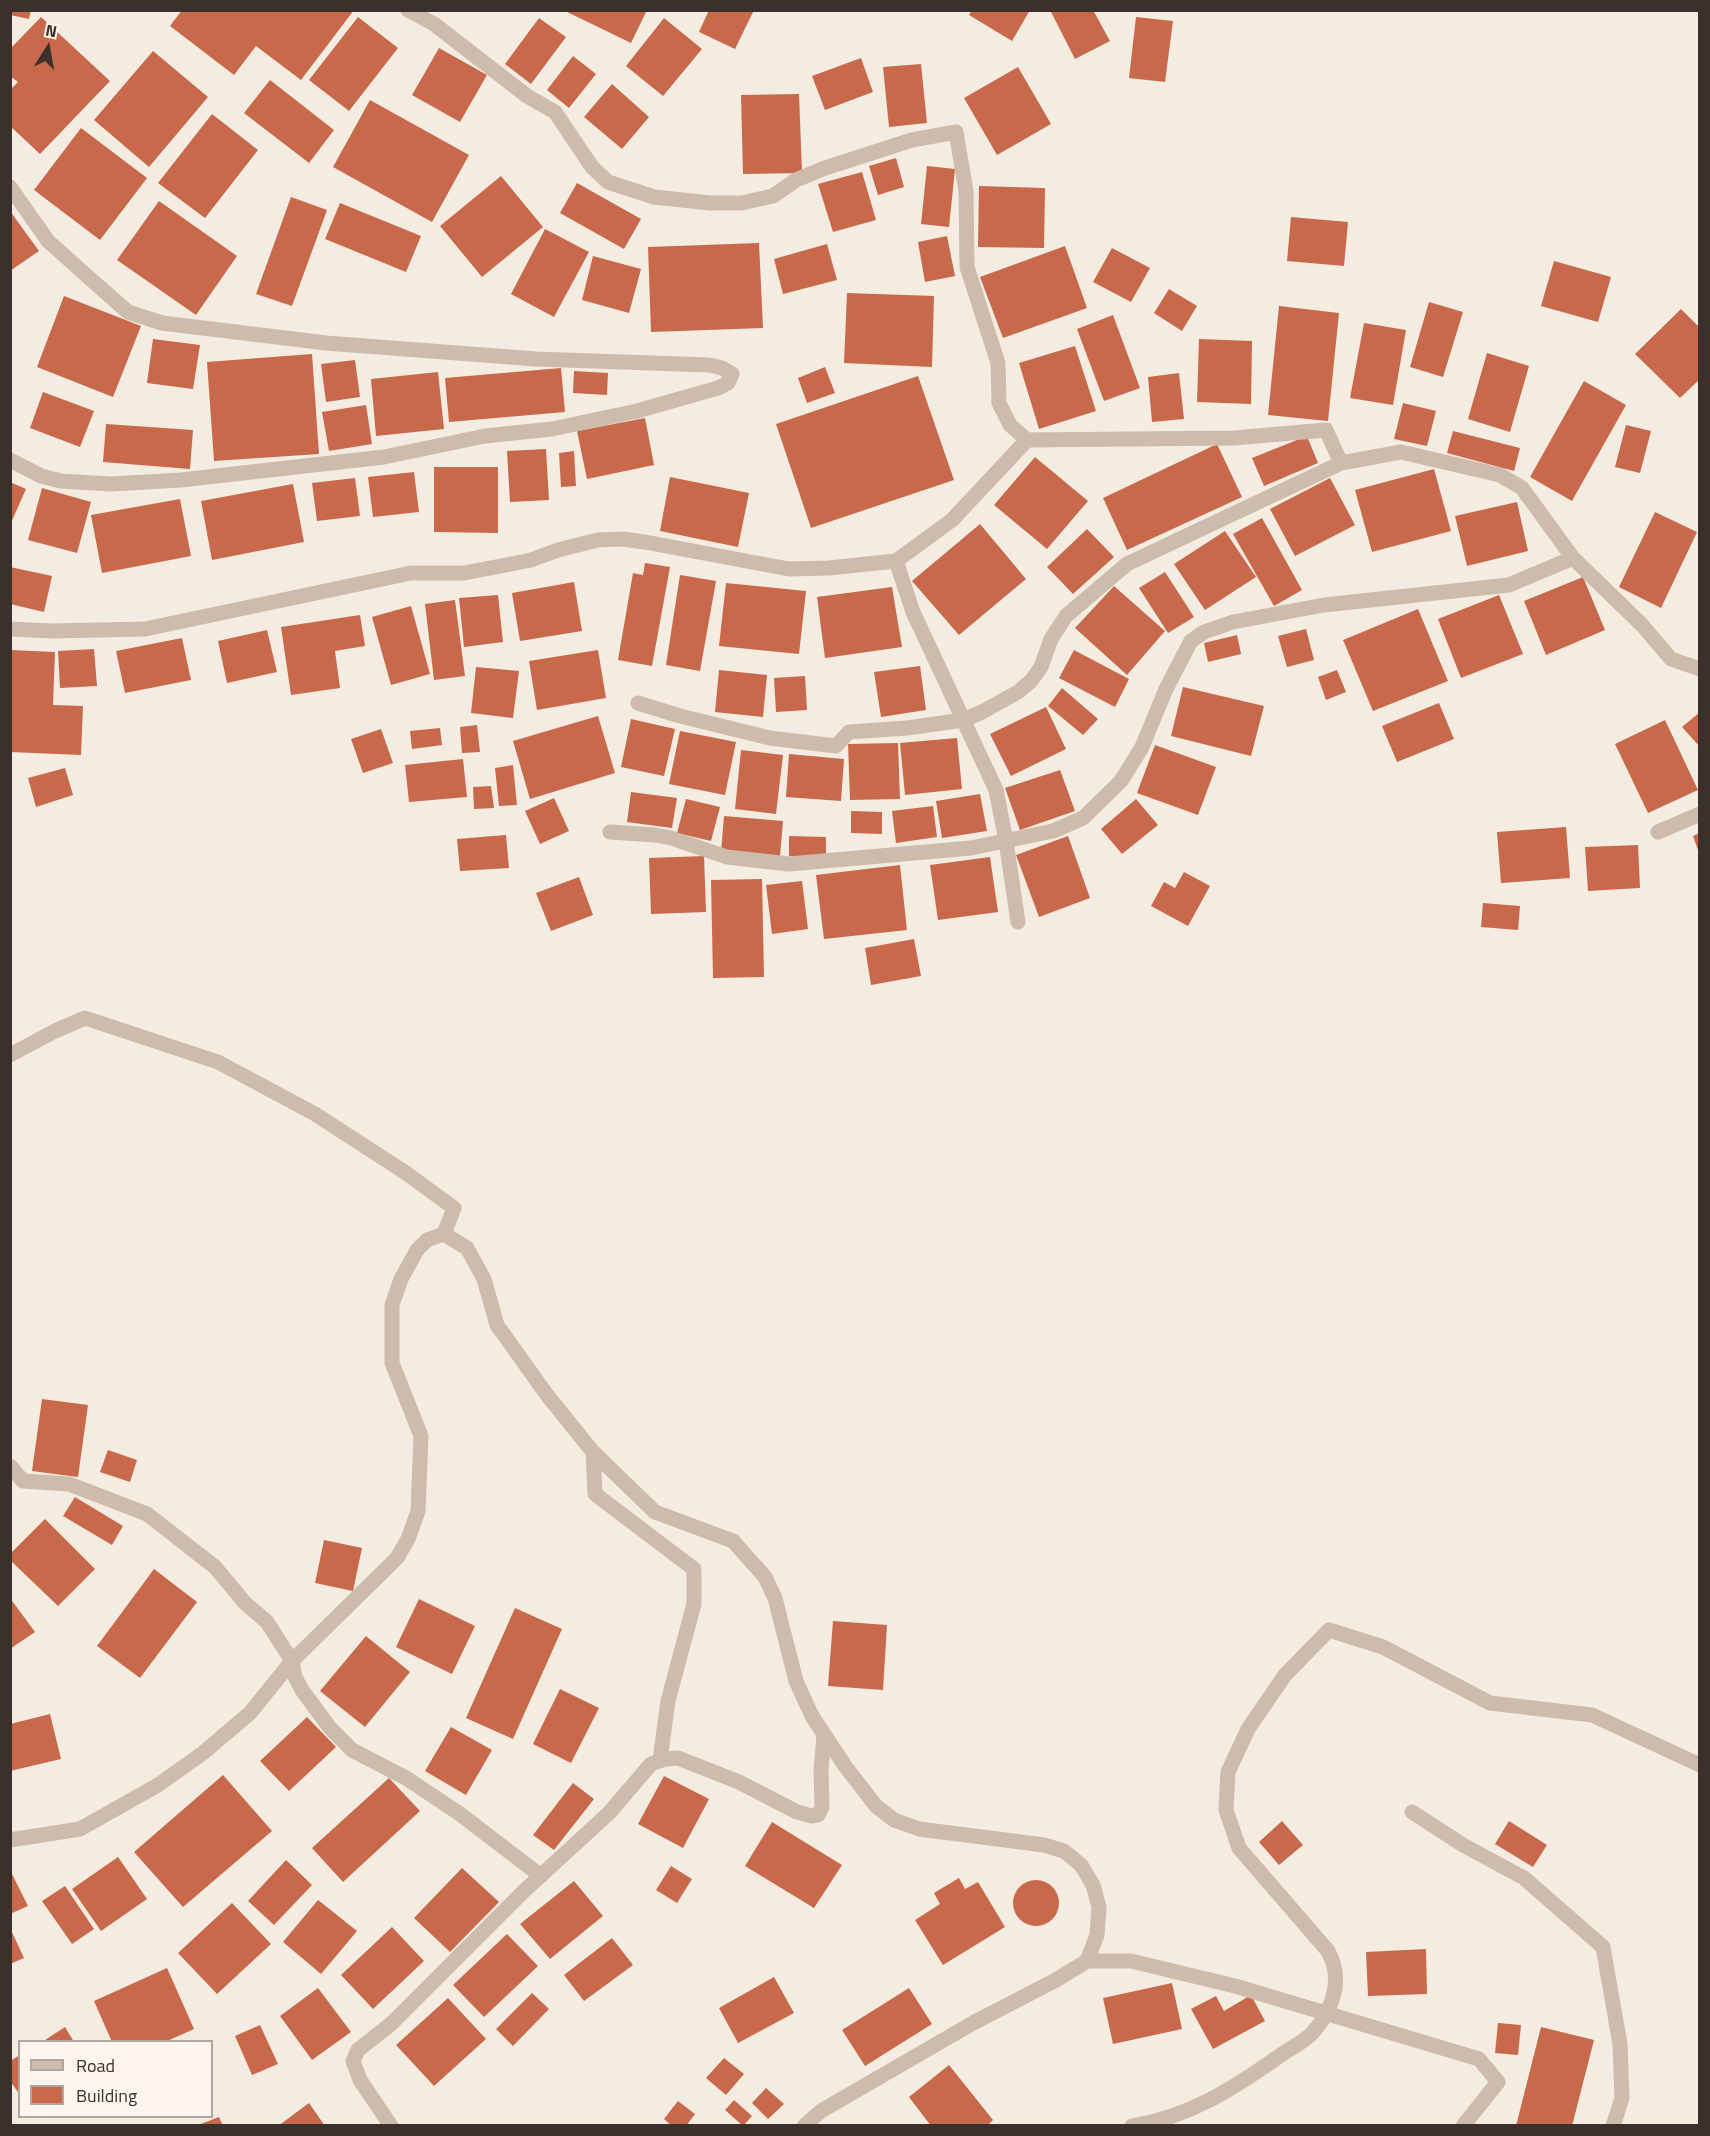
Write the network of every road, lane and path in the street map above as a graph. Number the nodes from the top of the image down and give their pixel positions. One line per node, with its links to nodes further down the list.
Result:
1 (408, 10): 3 (street)
2 (10, 187): 4 (street)
3 (1027, 440): 5 (street); 7 (street)
4 (10, 460)
5 (1341, 463): 6 (street); 11 (street)
6 (1573, 558): 9 (street); 15 (street)
7 (896, 561): 8 (street); 11 (street)
8 (10, 629)
9 (1700, 669)
10 (638, 703): 11 (street)
11 (963, 720): 15 (street)
12 (1700, 814): 14 (street)
13 (610, 832): 15 (street)
14 (1658, 832)
15 (1006, 841): 16 (street)
16 (1018, 922)
17 (10, 1055): 18 (street)
18 (444, 1234): 19 (street); 21 (street)
19 (593, 1452): 22 (street); 23 (street)
20 (10, 1466): 21 (street)
21 (292, 1661): 26 (street); 27 (street)
22 (824, 1734): 23 (street); 28 (street)
23 (660, 1760): 27 (street)
24 (1700, 1765): 29 (street)
25 (1412, 1812): 34 (street)
26 (10, 1840)
27 (541, 1876): 30 (street)
28 (1087, 1961): 29 (street); 31 (street)
29 (1327, 2014): 32 (street); 33 (street)
30 (390, 2126)
31 (804, 2126)
32 (1132, 2126)
33 (1463, 2126)
34 (1612, 2126)

